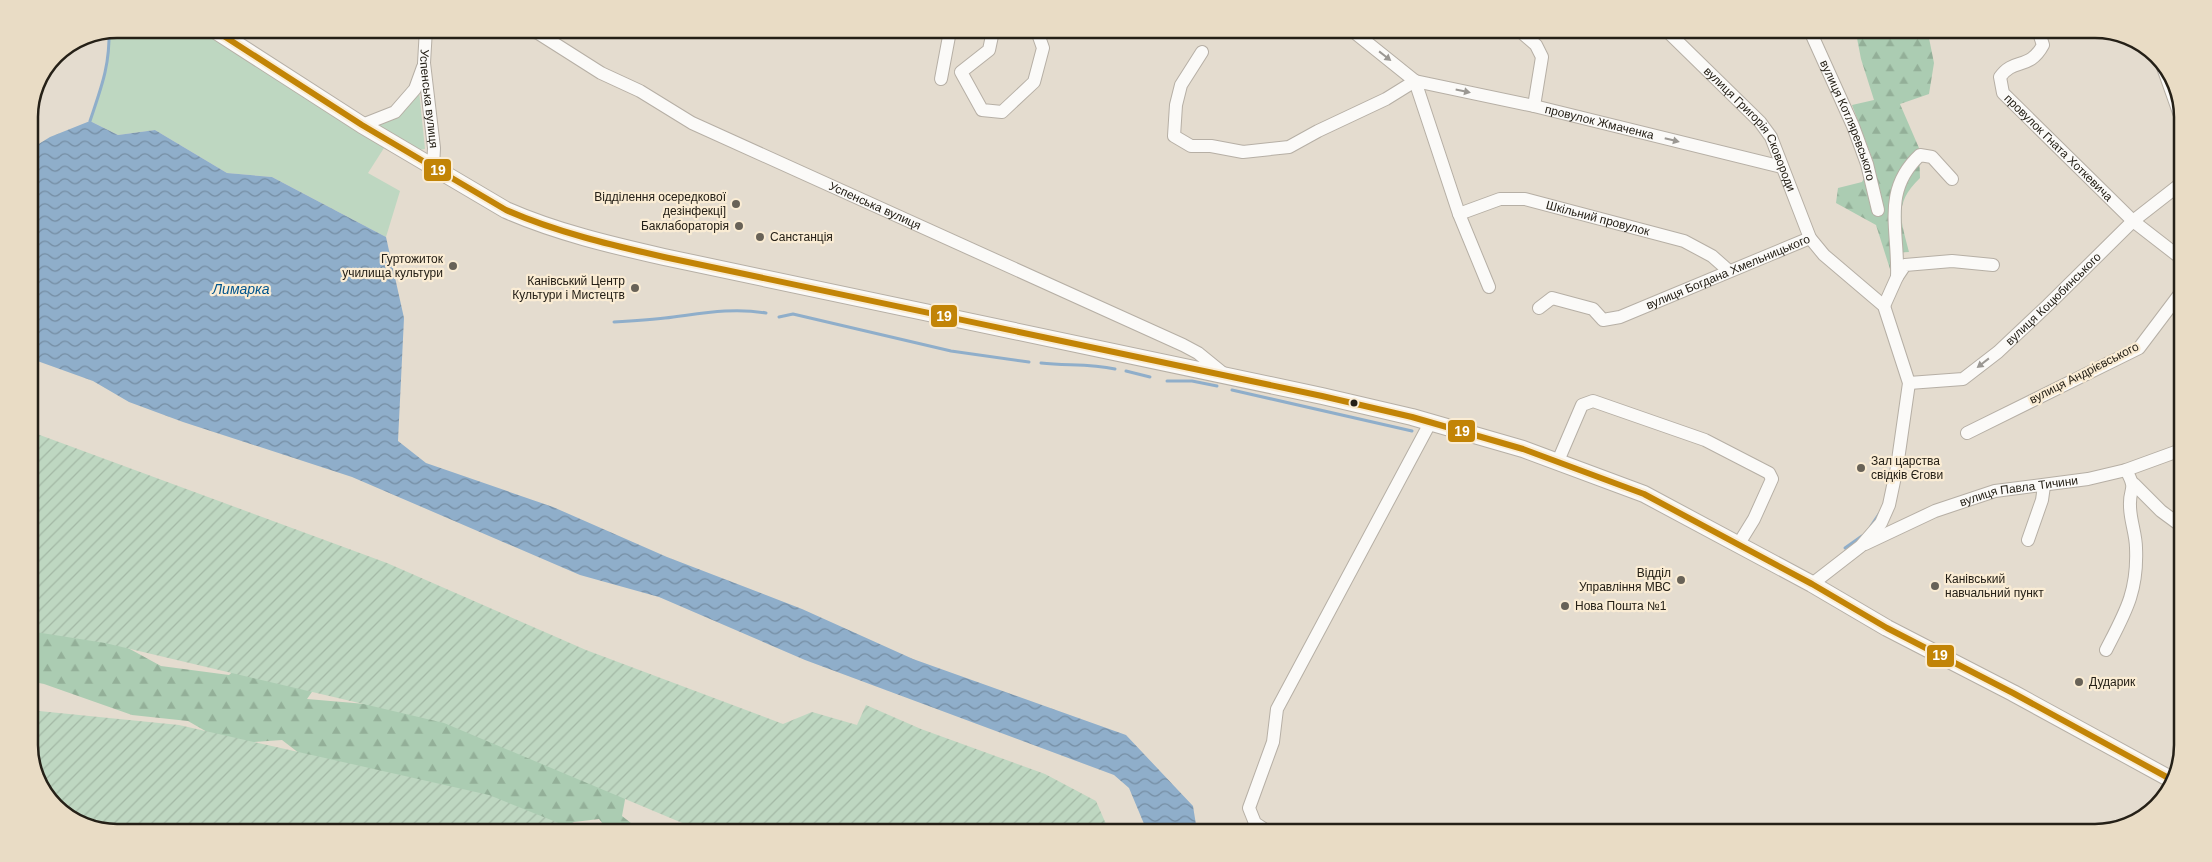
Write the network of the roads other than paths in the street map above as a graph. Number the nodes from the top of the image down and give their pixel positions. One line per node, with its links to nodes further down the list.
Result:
1 (227, 38): 19 (main road)
2 (426, 38): 14 (street, Успенська вулиця)
3 (546, 38): 36 (street, Успенська вулиця)
4 (949, 38): 13 (street)
5 (992, 38): 15 (street)
6 (1039, 38): 15 (street)
7 (1361, 38): 17 (street, one-way to 17)
8 (1528, 38): 18 (street)
9 (1674, 38): 21 (street, вулиця Григорія Сковороди)
10 (1813, 38): 24 (street, вулиця Котляревського)
11 (2041, 38): 26 (street, провулок Гната Хоткевича)
12 (1202, 52): 17 (street)
13 (946, 54): 15 (street); 16 (street)
14 (424, 64): 19 (street); 20 (street, Успенська вулиця)
15 (961, 72)
16 (940, 79)
17 (1415, 81): 18 (street, провулок Жмаченка, one-way to 18); 25 (street)
18 (1534, 106): 21 (street, провулок Жмаченка, one-way to 21)
19 (362, 125): 20 (main road)
20 (434, 167): 36 (main road)
21 (1782, 167): 27 (street, вулиця Григорія Сковороди)
22 (1952, 179): 31 (street)
23 (2174, 188): 26 (street, вулиця Коцюбинського)
24 (1878, 210)
25 (1459, 214): 30 (street, Шкільний провулок); 32 (street)
26 (2133, 221): 28 (street); 37 (street, вулиця Коцюбинського, one-way to 37)
27 (1810, 238): 30 (street, вулиця Богдана Хмельницького); 34 (street, вулиця Богдана Хмельницького)
28 (2174, 253)
29 (1993, 265): 31 (street)
30 (1729, 271): 35 (street, вулиця Богдана Хмельницького)
31 (1897, 276): 34 (street)
32 (1489, 287)
33 (2174, 302): 39 (street, вулиця Андрієвського)
34 (1884, 306): 37 (street)
35 (1539, 308)
36 (1226, 376): 38 (main road)
37 (1909, 383): 48 (street)
38 (1430, 423): 41 (main road); 52 (street)
39 (1967, 433)
40 (2174, 453): 42 (street, вулиця Павла Тичини)
41 (1558, 461): 47 (main road); 47 (street)
42 (2126, 470): 43 (street); 44 (street, вулиця Павла Тичини)
43 (2134, 484): 45 (street); 50 (street)
44 (2044, 486): 46 (street); 48 (street, вулиця Павла Тичини)
45 (2174, 521)
46 (2028, 540)
47 (1738, 545): 49 (main road)
48 (1861, 546): 49 (street)
49 (1812, 584): 51 (main road)
50 (2106, 650)
51 (2167, 777)
52 (1256, 824)

